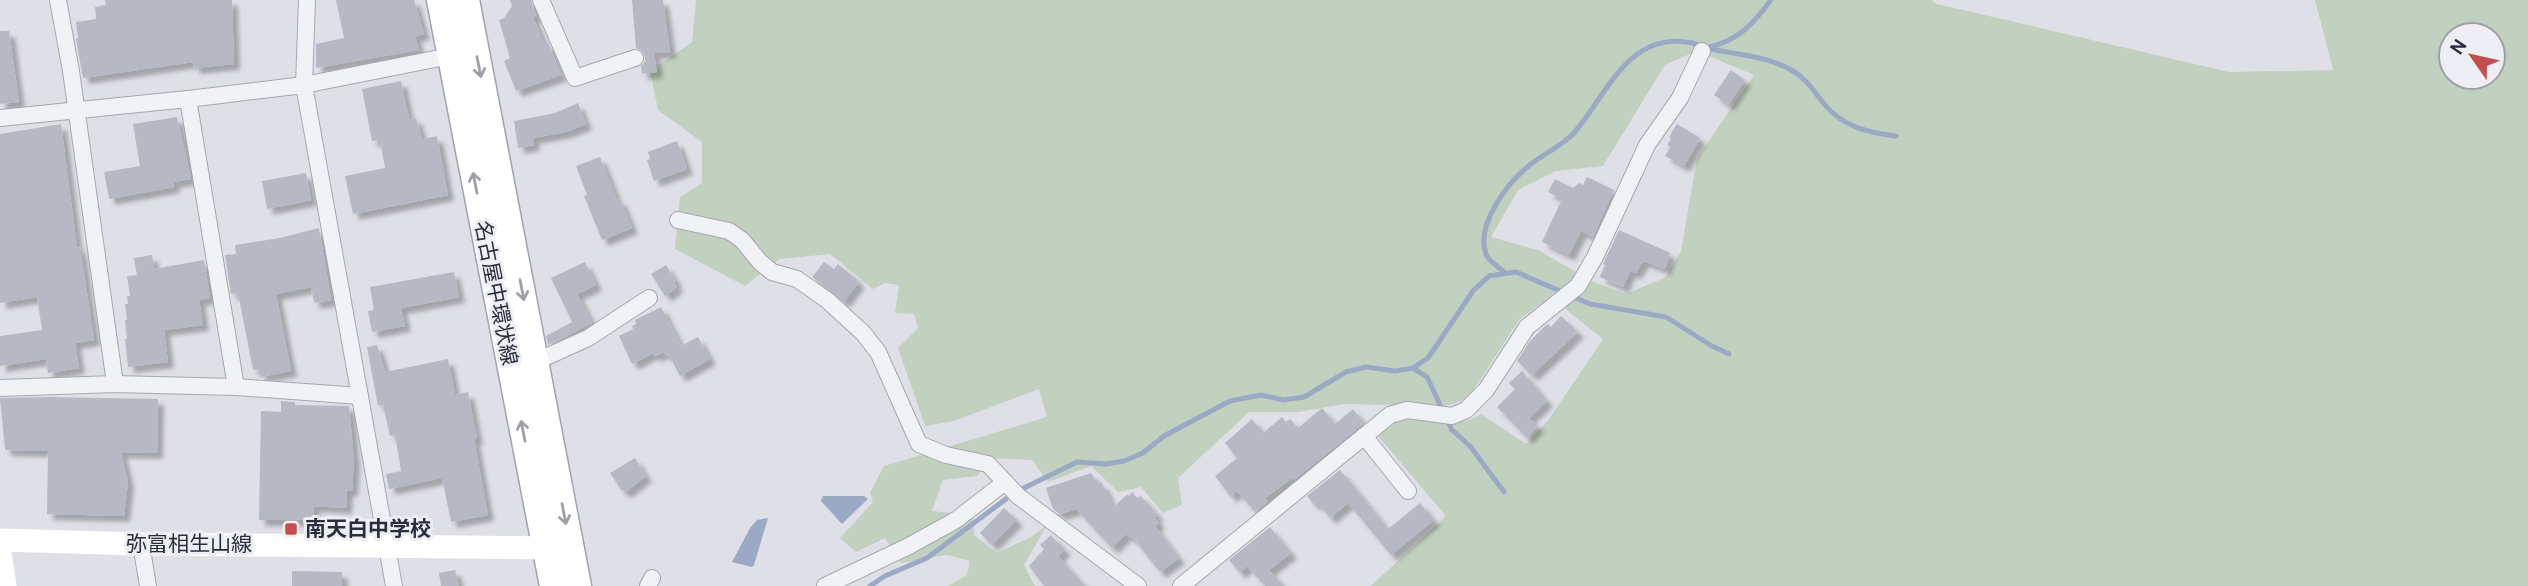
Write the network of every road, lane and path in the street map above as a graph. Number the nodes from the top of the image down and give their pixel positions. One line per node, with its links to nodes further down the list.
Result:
1 (58, 0): 11 (street)
2 (307, 0): 9 (street)
3 (440, 0): 7 (main road, 名古屋中環状線)
4 (466, 0): 15 (main road, 名古屋中環状線, one-way to 15)
5 (541, 0): 8 (street)
6 (1702, 51): 20 (street)
7 (450, 56): 9 (street); 26 (main road, 名古屋中環状線, one-way to 7)
8 (635, 58)
9 (304, 85): 10 (street); 19 (street)
10 (188, 99): 11 (street); 17 (street)
11 (75, 109): 12 (street); 16 (street)
12 (0, 118)
13 (678, 220): 21 (street)
14 (649, 298): 15 (street)
15 (536, 362): 26 (main road, 名古屋中環状線, one-way to 26)
16 (115, 384): 17 (street); 18 (street)
17 (236, 387): 19 (street)
18 (0, 388)
19 (360, 396): 25 (street)
20 (1364, 436): 22 (street); 35 (street)
21 (1005, 482): 33 (street); 34 (street)
22 (1408, 491)
23 (0, 540): 24 (street, 弥富相生山線)
24 (141, 544): 25 (street, 弥富相生山線); 29 (street)
25 (386, 545): 26 (street, 弥富相生山線); 30 (street)
26 (558, 547): 31 (main road, 名古屋中環状線); 32 (main road, 名古屋中環状線)
27 (0, 552): 28 (street)
28 (5, 586)
29 (148, 586)
30 (394, 586)
31 (554, 586)
32 (578, 586)
33 (825, 586)
34 (1138, 586)
35 (1181, 586)

